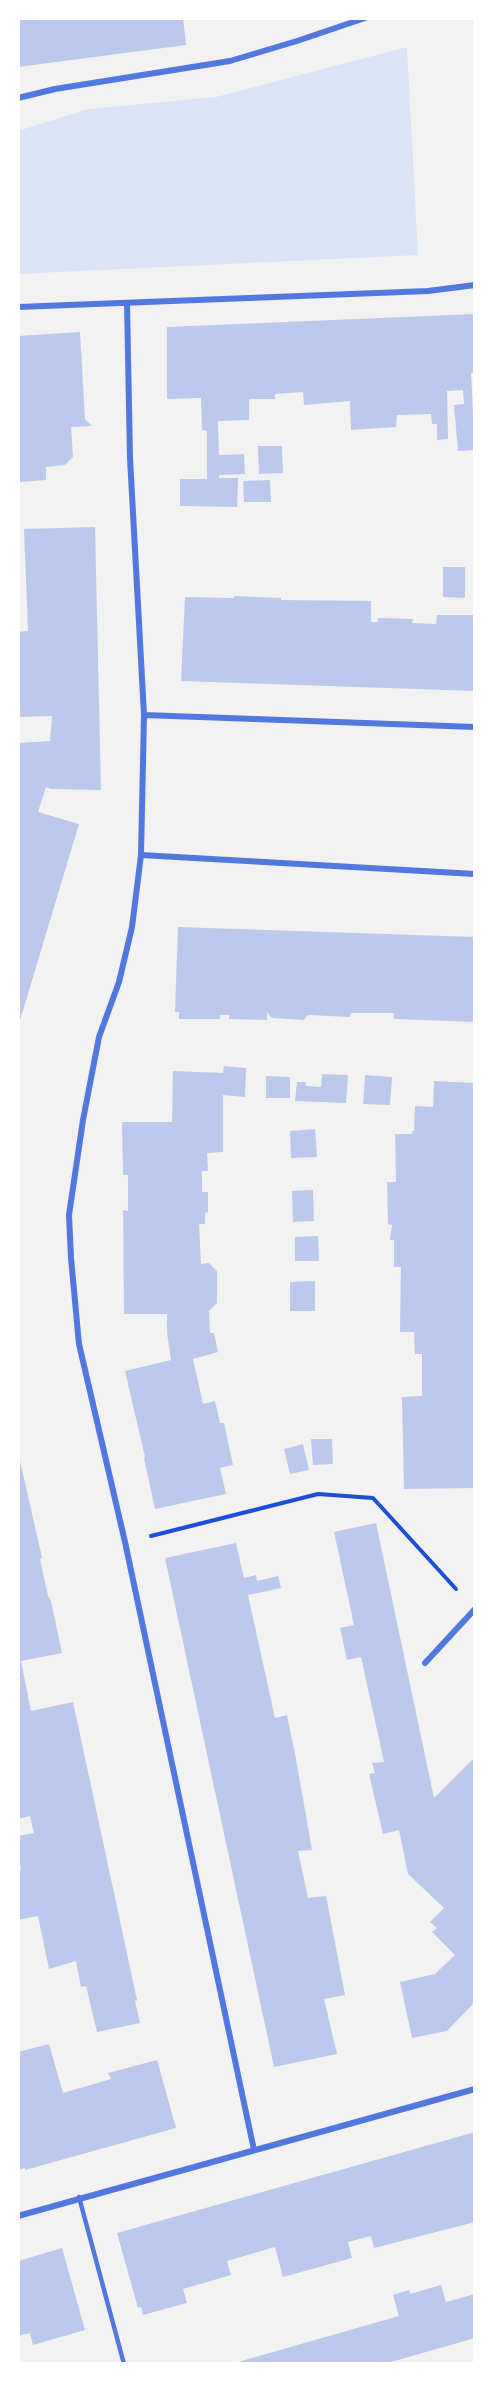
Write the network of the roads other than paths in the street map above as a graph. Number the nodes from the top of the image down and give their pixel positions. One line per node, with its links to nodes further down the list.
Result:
1 (365, 18): 2 (street)
2 (18, 98)
3 (475, 285): 4 (street)
4 (127, 303): 5 (street); 6 (street)
5 (18, 307)
6 (144, 715): 7 (street); 8 (street)
7 (475, 727)
8 (141, 855): 9 (street); 13 (street)
9 (475, 874)
10 (475, 1609): 11 (street)
11 (424, 1663)
12 (475, 2089): 13 (street)
13 (254, 2150): 14 (street)
14 (79, 2198): 15 (street); 16 (lane)
15 (18, 2216)
16 (124, 2364)

